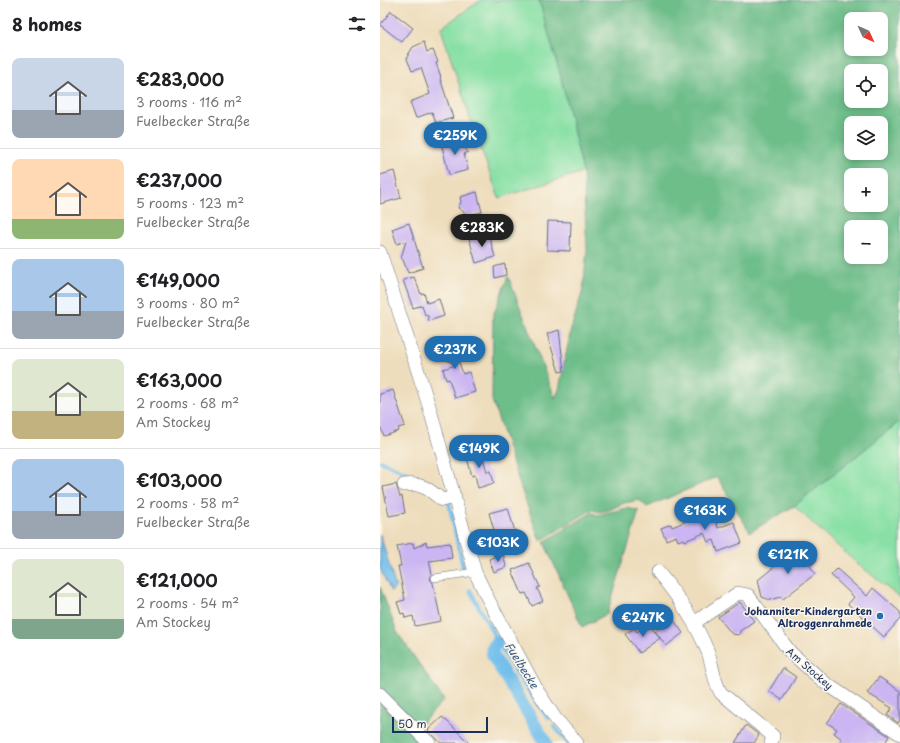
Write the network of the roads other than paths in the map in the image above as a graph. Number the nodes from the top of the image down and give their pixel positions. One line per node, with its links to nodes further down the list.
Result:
1 (380, 252): 3 (street)
2 (404, 485): 3 (street)
3 (455, 497): 4 (street)
4 (476, 572): 6 (lane); 11 (street)
5 (658, 572): 7 (street)
6 (435, 578)
7 (694, 623): 9 (street, Am Stockey); 12 (street)
8 (380, 694): 10 (street)
9 (900, 734)
10 (430, 743)
11 (577, 743)
12 (771, 743)

